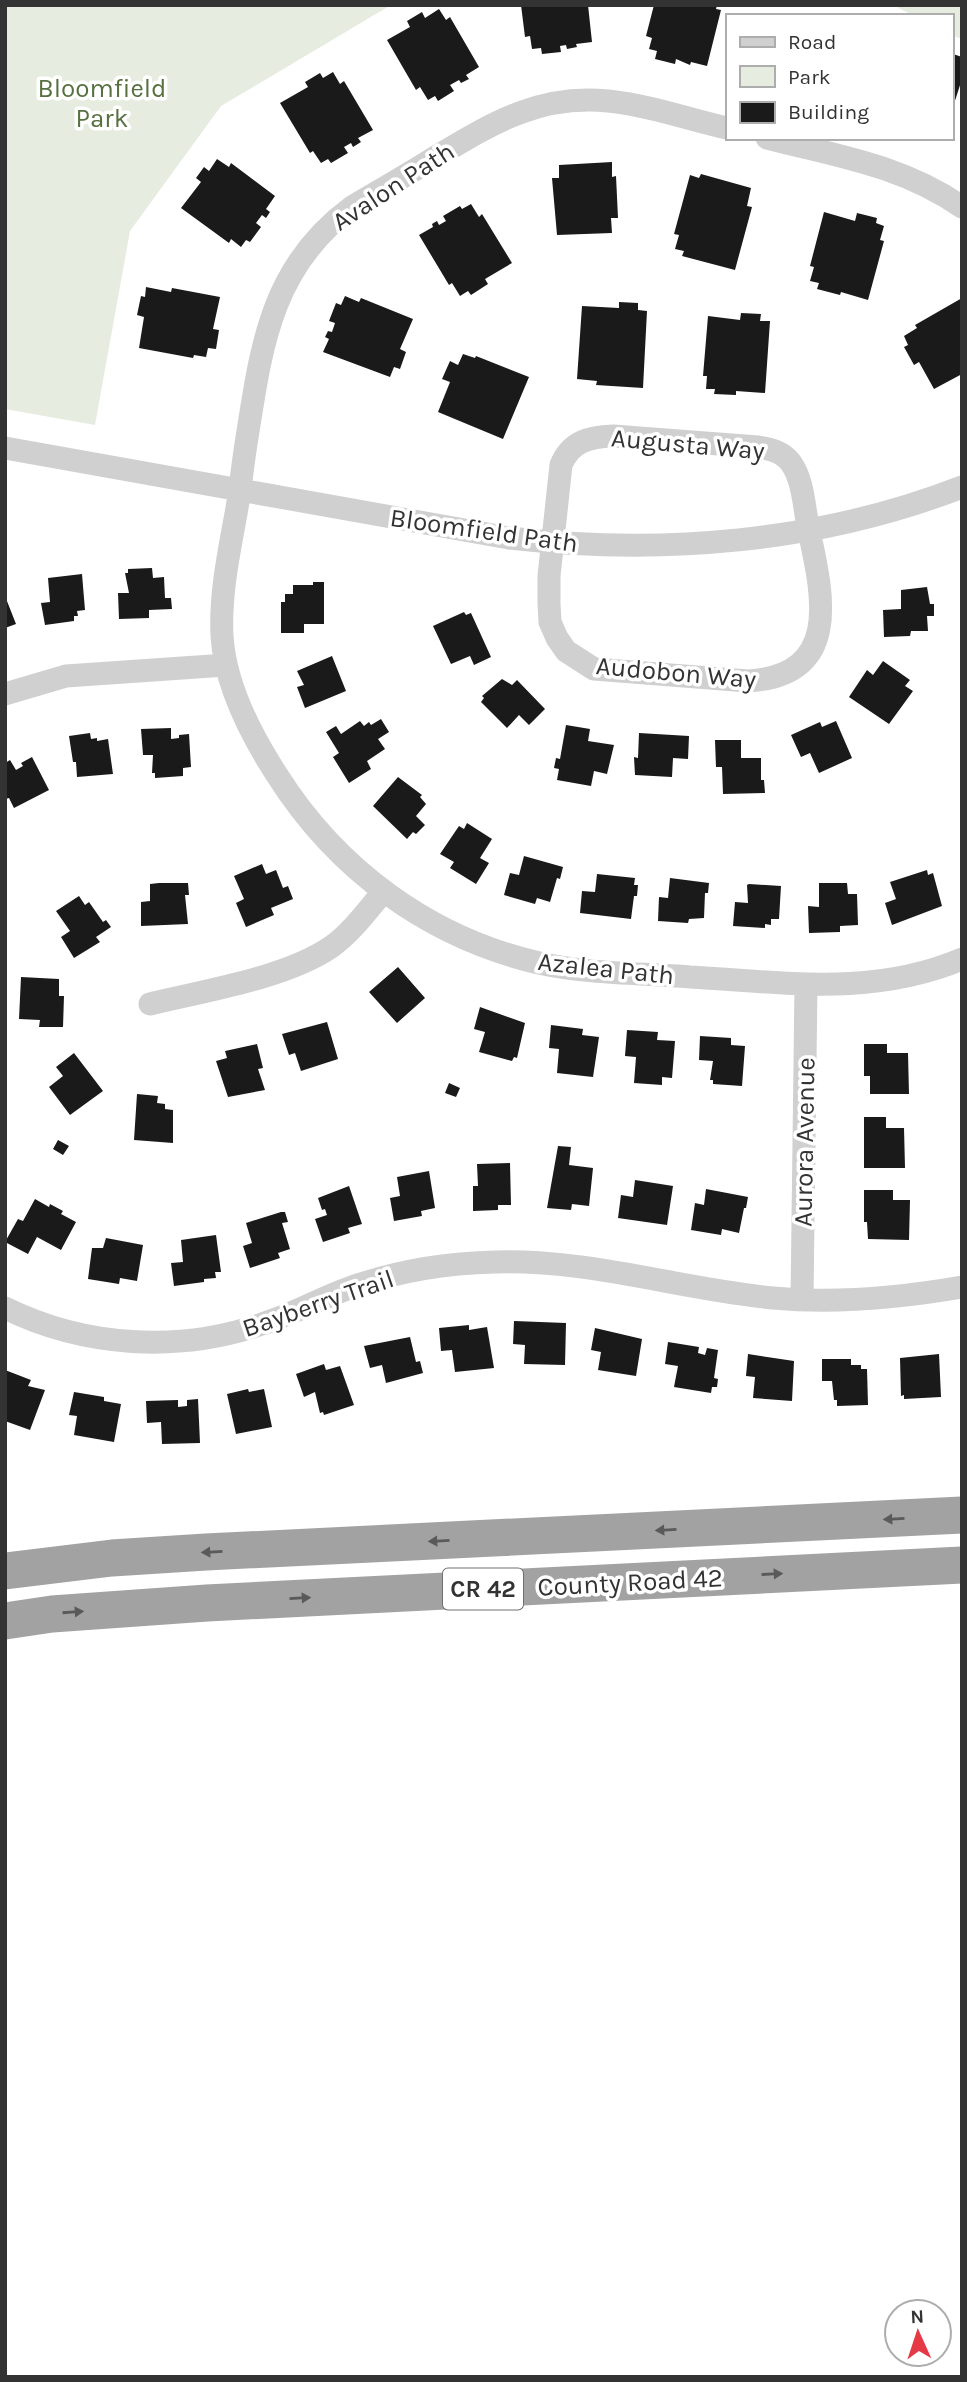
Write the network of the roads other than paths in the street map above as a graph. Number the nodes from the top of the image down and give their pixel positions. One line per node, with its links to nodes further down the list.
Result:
1 (726, 128): 6 (street, Avalon Path)
2 (775, 140): 3 (street)
3 (962, 207)
4 (5, 448): 6 (street, Bloomfield Path)
5 (962, 487): 7 (street, Bloomfield Path)
6 (240, 490): 8 (street, Bloomfield Path); 9 (street, Azalea Path)
7 (809, 530): 8 (street, Bloomfield Path); 8 (street, Augusta Way); 8 (street, Audobon Way)
8 (552, 543)
9 (226, 665): 10 (street); 11 (street, Azalea Path)
10 (5, 694)
11 (383, 892): 13 (street, Azalea Path); 14 (street)
12 (962, 959): 13 (street, Azalea Path)
13 (806, 984): 16 (street, Aurora Avenue)
14 (150, 1004)
15 (962, 1287): 16 (street, Bayberry Trail)
16 (802, 1299): 17 (street, Bayberry Trail)
17 (5, 1308)
18 (962, 1516): 20 (highway, County Road 42 / CR 42, one-way to 20)
19 (962, 1565): 21 (highway, County Road 42 / CR 42, one-way to 19)
20 (5, 1571)
21 (5, 1621)

